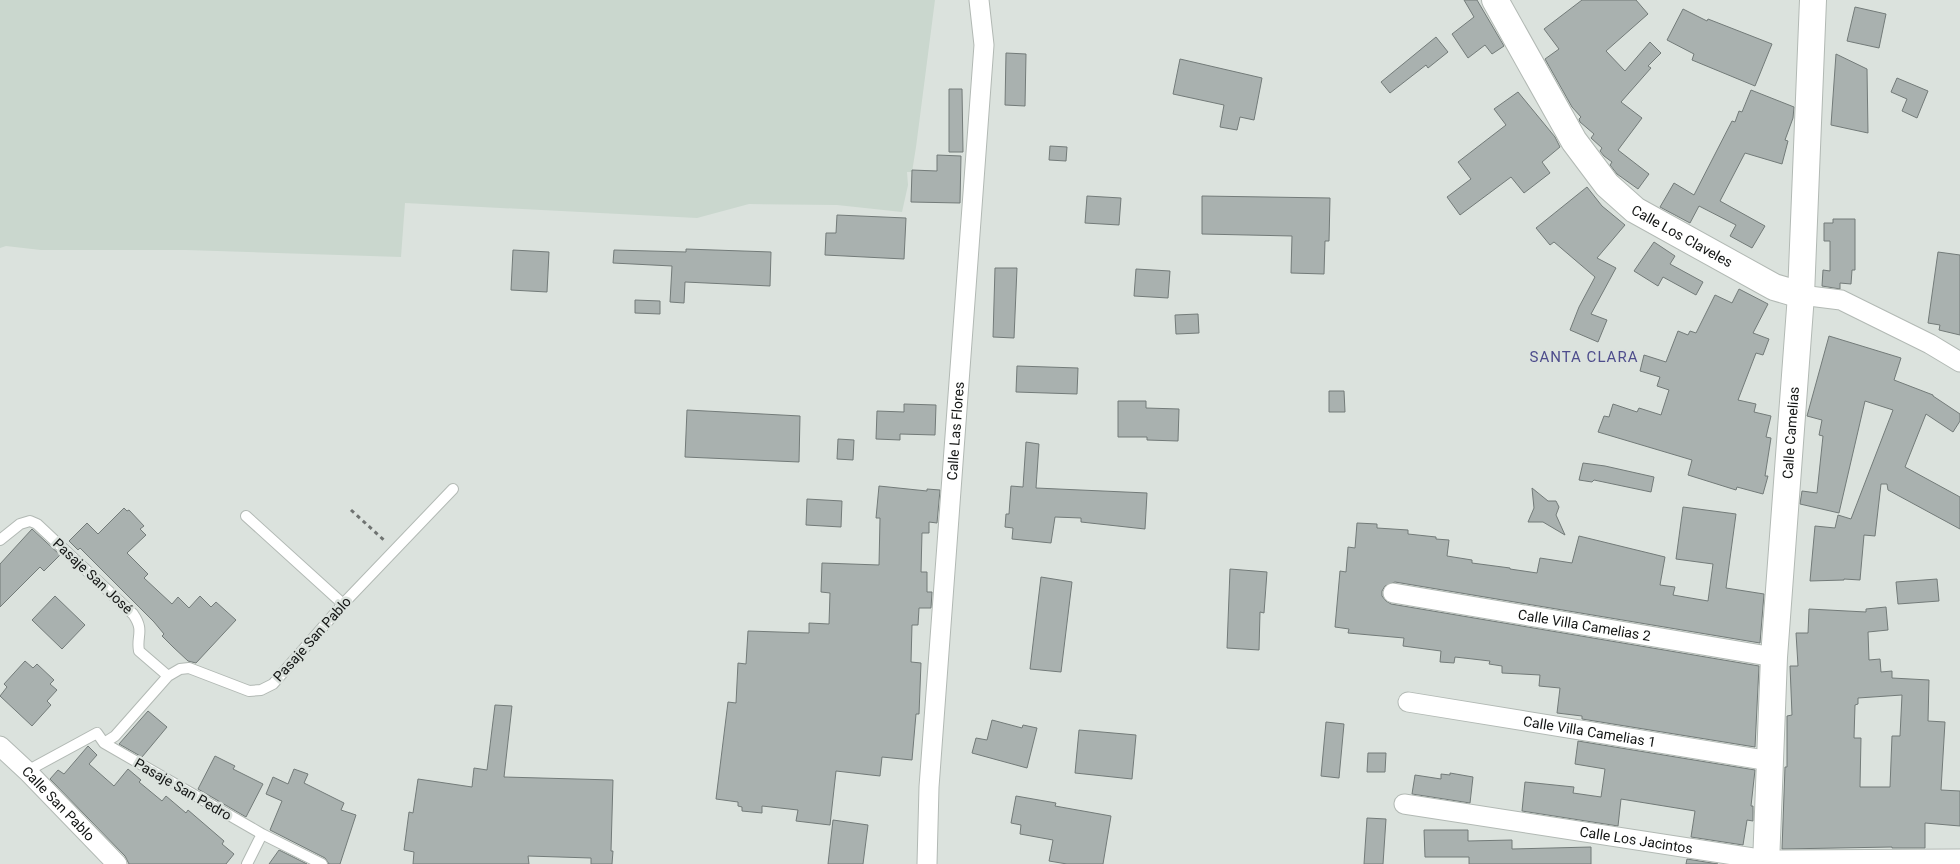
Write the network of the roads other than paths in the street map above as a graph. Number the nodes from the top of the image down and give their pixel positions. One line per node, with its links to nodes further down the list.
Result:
1 (979, 0): 25 (street, Calle Las Flores)
2 (1495, 0): 4 (street, Calle Los Claveles)
3 (1813, 0): 4 (street, Calle Camelias)
4 (1801, 295): 5 (street, Calle Los Claveles); 11 (street, Calle Camelias)
5 (1960, 362)
6 (453, 488): 10 (lane, Pasaje San Pablo)
7 (246, 516): 10 (lane)
8 (0, 540): 12 (lane, Pasaje San José)
9 (1393, 593): 11 (street, Calle Villa Camelias 2)
10 (343, 604): 12 (lane, Pasaje San Pablo)
11 (1774, 657): 16 (street, Calle Camelias)
12 (168, 676): 14 (lane)
13 (1408, 702): 16 (street, Calle Villa Camelias 1)
14 (104, 743): 17 (lane); 19 (lane, Pasaje San Pedro)
15 (0, 746): 17 (street, Calle San Pablo)
16 (1770, 761): 21 (street, Calle Camelias)
17 (27, 771): 22 (street, Calle San Pablo)
18 (1404, 804): 21 (street, Calle Los Jacintos)
19 (262, 834): 23 (lane); 24 (lane, Pasaje San Pedro)
20 (1960, 859): 21 (street, Calle Los Jacintos)
21 (1766, 862)
22 (117, 864)
23 (246, 864)
24 (322, 864)
25 (927, 864)

